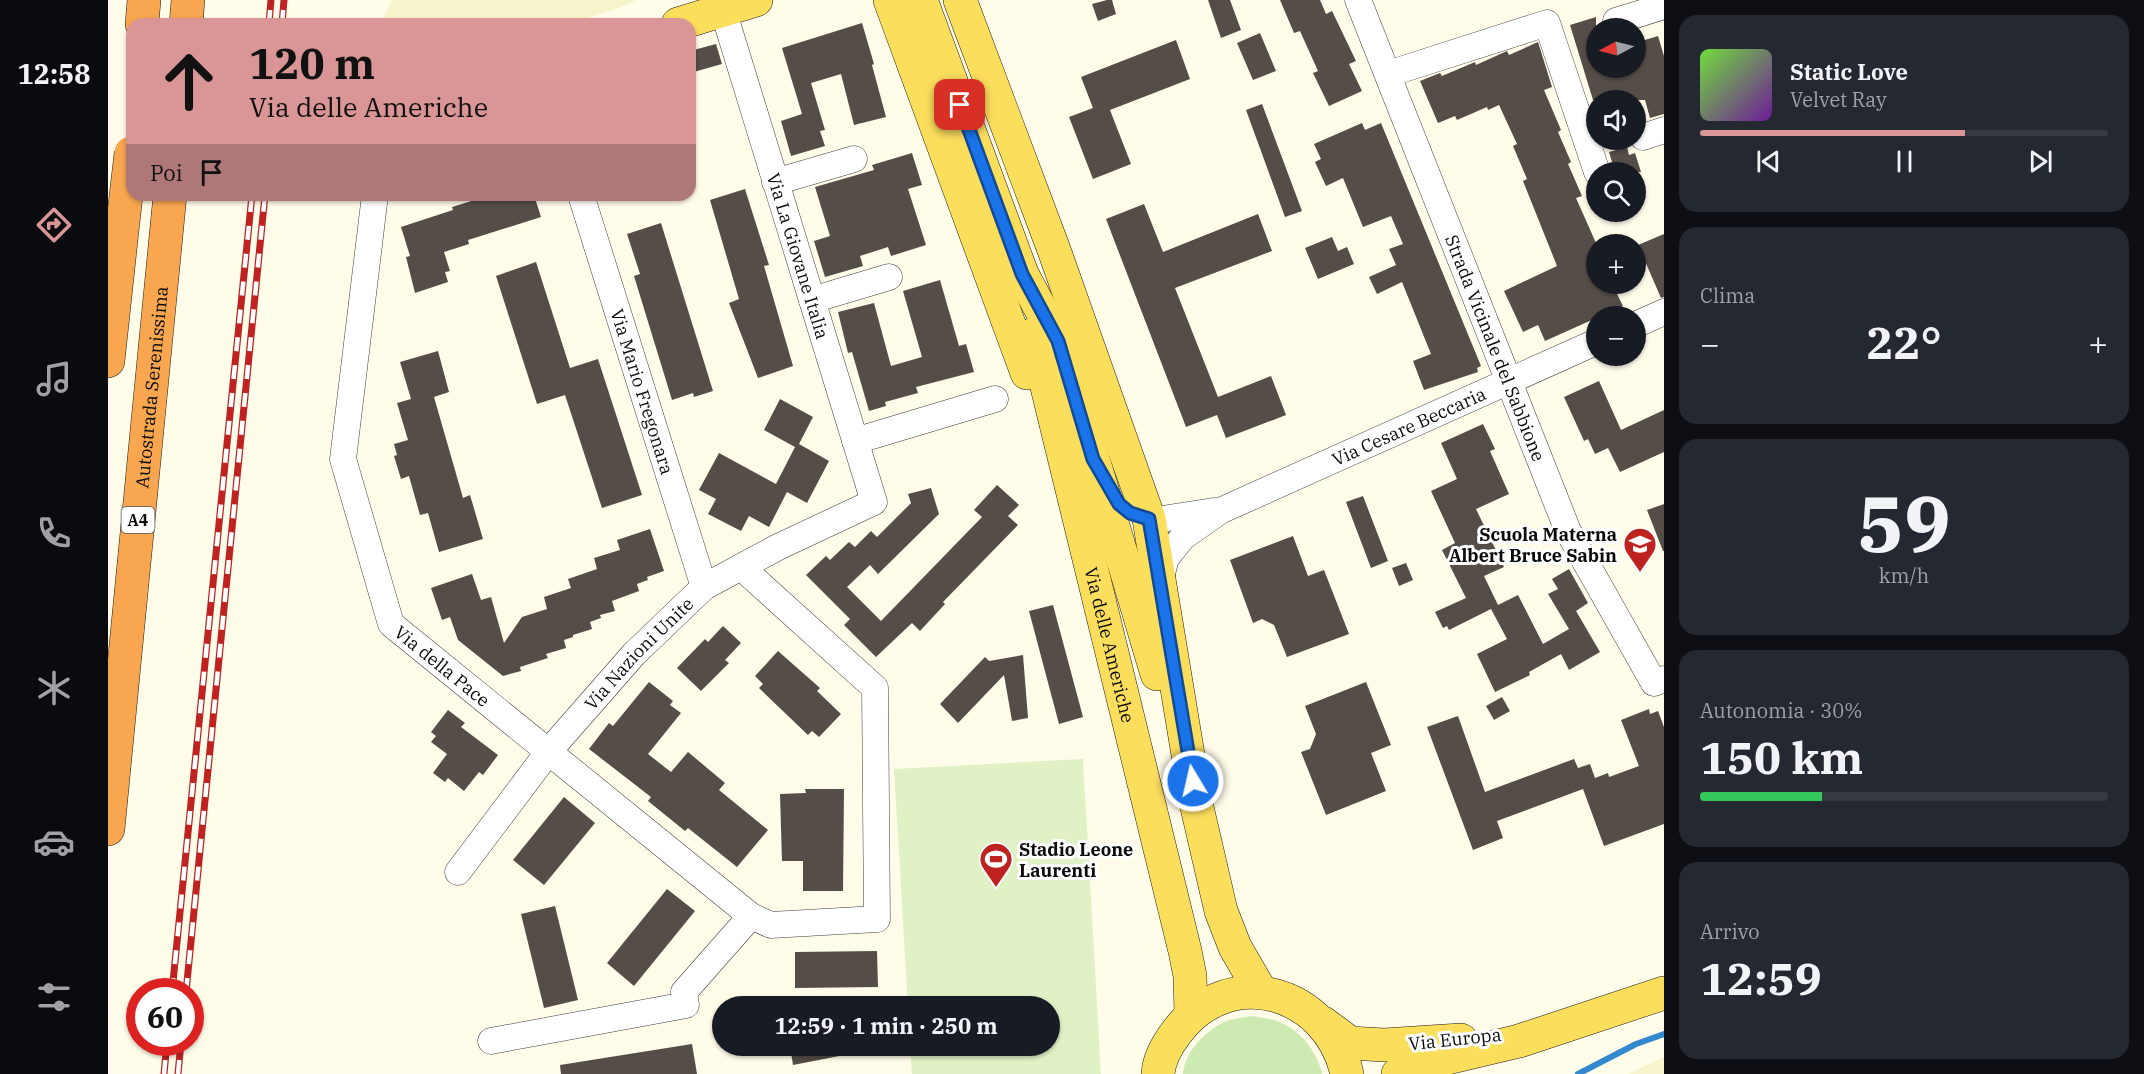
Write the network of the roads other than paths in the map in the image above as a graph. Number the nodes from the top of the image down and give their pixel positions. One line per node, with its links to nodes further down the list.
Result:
1 (144, 0): 10 (highway)
2 (188, 0): 11 (highway)
3 (756, 0): 9 (main road)
4 (890, 0): 37 (main road)
5 (921, 0): 24 (main road, Via delle Americhe)
6 (960, 0): 38 (main road)
7 (1358, 0): 14 (street, Strada Vicinale del Sabbione)
8 (1664, 6): 13 (street)
9 (723, 10): 12 (main road); 18 (street, Via La Giovane Italia)
10 (142, 18)
11 (186, 18)
12 (696, 18)
13 (1626, 18)
14 (1388, 74): 16 (street); 31 (street, Strada Vicinale del Sabbione)
15 (854, 159): 18 (street)
16 (1594, 162)
17 (126, 169): 23 (highway, bridge)
18 (776, 182): 26 (street, Via La Giovane Italia)
19 (132, 201): 23 (main road)
20 (374, 201): 43 (street, Via della Pace)
21 (582, 201): 41 (street, Via Mario Fregonara)
22 (169, 203): 45 (highway, Autostrada Serenissima / A4)
23 (116, 214): 30 (highway)
24 (1022, 274): 34 (main road, Via delle Americhe); 37 (main road, Via delle Americhe)
25 (889, 278): 26 (street)
26 (812, 300): 33 (street, Via La Giovane Italia)
27 (1664, 312): 28 (street)
28 (1646, 320)
29 (1586, 346): 31 (street, Via Cesare Beccaria)
30 (108, 361)
31 (1509, 380): 36 (street, Via Cesare Beccaria); 42 (street, Strada Vicinale del Sabbione)
32 (995, 399): 33 (street)
33 (855, 441): 35 (street, Via La Giovane Italia)
34 (1093, 459): 38 (main road); 44 (main road, Via delle Americhe)
35 (874, 502): 39 (street, Via Nazioni Unite)
36 (1220, 511): 38 (street, Via Cesare Beccaria); 40 (street, Via Cesare Beccaria)
37 (1078, 512): 50 (main road, Via delle Americhe)
38 (1149, 519): 40 (main road)
39 (741, 567): 41 (street, Via Nazioni Unite); 47 (street, Via della Pace)
40 (1160, 581): 44 (main road)
41 (704, 587): 43 (street, Via Nazioni Unite)
42 (1659, 681)
43 (549, 751): 46 (street, Via Nazioni Unite); 47 (street, Via della Pace)
44 (1196, 803): 48 (main road)
45 (108, 829)
46 (458, 872)
47 (751, 916): 53 (street)
48 (1261, 992): 50 (main road); 52 (main road, Via Europa)
49 (1664, 993): 51 (main road, Via Europa)
50 (1191, 1015): 54 (main road)
51 (1592, 1015): 52 (main road, Via Europa); 56 (main road, Via Europa)
52 (1323, 1023): 55 (main road)
53 (491, 1041)
54 (1158, 1074)
55 (1347, 1074)
56 (1398, 1074)

